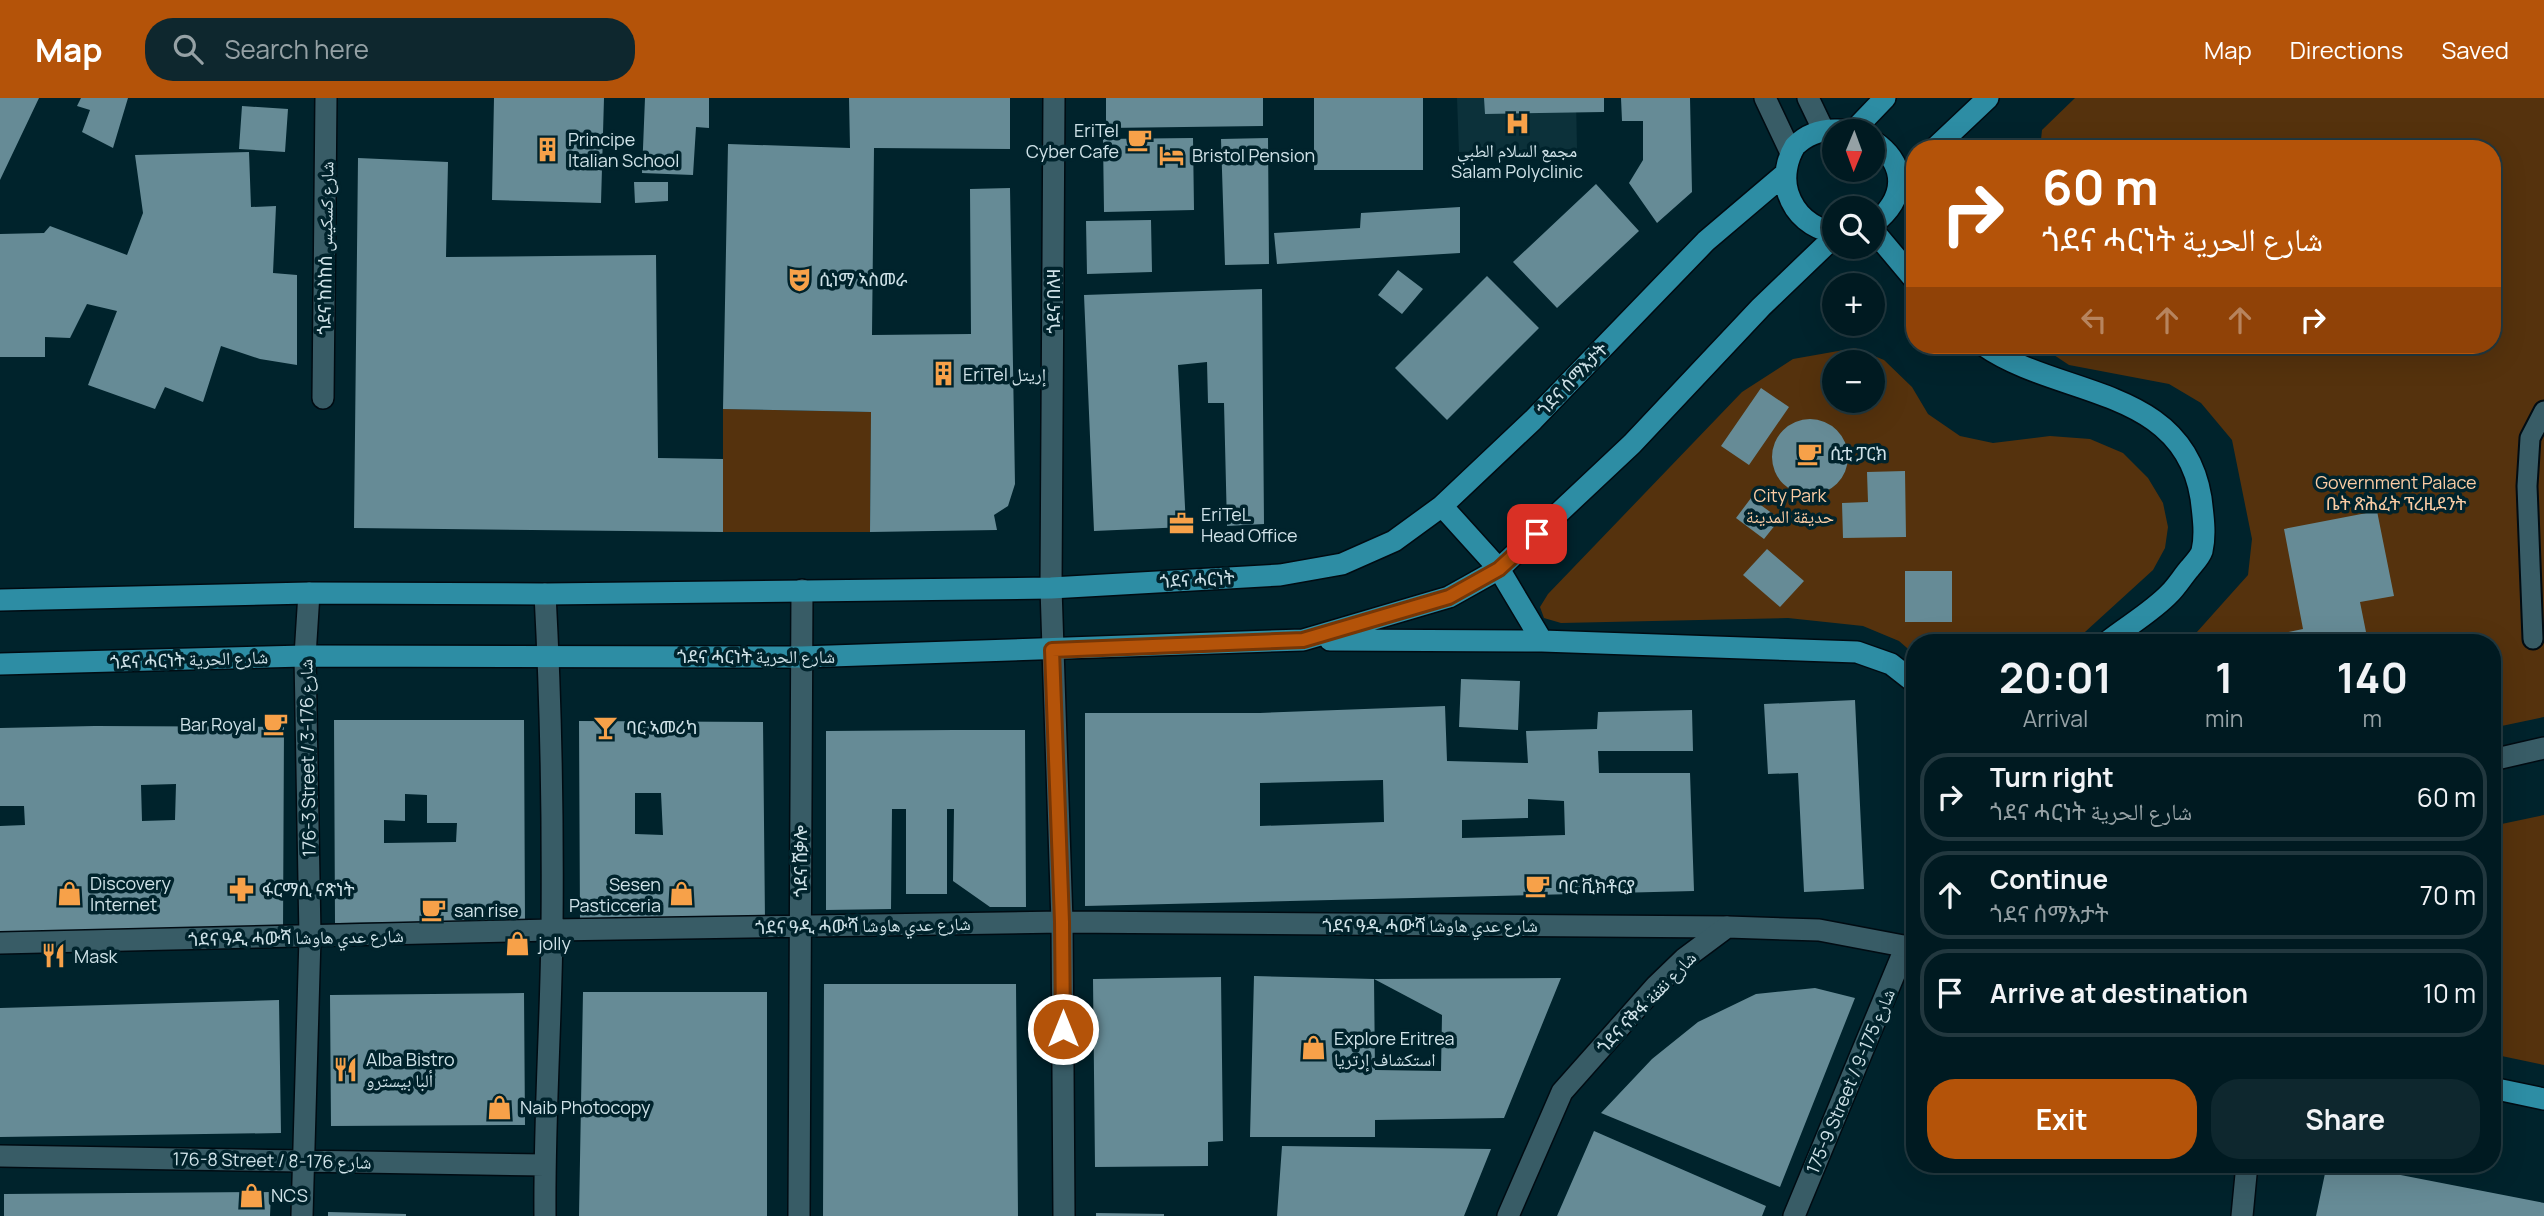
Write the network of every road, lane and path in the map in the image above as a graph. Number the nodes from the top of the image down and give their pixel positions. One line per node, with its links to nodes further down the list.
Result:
1 (326, 98): 20 (street, ጎደና ከስከሰ شارع كسكيس)
2 (1054, 98): 25 (street, ጎደና በለዛ)
3 (1765, 98): 11 (street)
4 (1808, 98): 8 (street)
5 (1885, 98): 7 (main road)
6 (1988, 98): 9 (main road)
7 (1865, 119)
8 (1821, 125): 11 (main road, ጎደና ሰማእታት)
9 (1944, 140)
10 (1885, 141): 12 (main road)
11 (1788, 163): 15 (main road); 22 (main road, ጎደና ሰማእታት)
12 (1906, 170)
13 (1906, 173): 14 (main road)
14 (1885, 213)
15 (1822, 231)
16 (1885, 243): 18 (main road)
17 (1822, 247): 24 (main road)
18 (1906, 269)
19 (1996, 354): 30 (main road)
20 (323, 398)
21 (2544, 411): 31 (lane)
22 (1442, 506): 23 (main road, ጎደና ሰማእታት); 24 (main road)
23 (1342, 564): 25 (main road, ጎደና ሓርነት)
24 (1499, 569): 32 (main road, ጎደና ሓርነት شارع الحرية); 33 (main road)
25 (1051, 588): 26 (main road); 34 (street, ጎደና በለዛ)
26 (802, 590): 28 (main road); 37 (street, ጎደና ሸቃሎ)
27 (309, 593): 28 (main road); 29 (main road); 35 (street, 176-3 Street / شارع 176-3)
28 (545, 594): 36 (street)
29 (0, 600)
30 (2116, 634)
31 (2533, 639)
32 (1303, 640): 33 (main road); 34 (main road, ጎደና ሓርነት شارع الحرية)
33 (1542, 641): 39 (main road)
34 (1052, 650): 37 (main road, ጎደና ሓርነት شارع الحرية); 42 (street, ጎደና በለዛ)
35 (305, 656): 36 (main road, ጎደና ሓርነት شارع الحرية); 38 (main road, ጎደና ሓርነት شارع الحرية); 46 (street, 176-3 Street / شارع 176-3)
36 (549, 657): 37 (main road, ጎደና ሓርነት شارع الحرية); 45 (street)
37 (801, 657): 43 (street, ጎደና ሸቃሎ)
38 (0, 664)
39 (1906, 676)
40 (2544, 748): 41 (street)
41 (2501, 758)
42 (1062, 922): 43 (street, ጎደና ዓዲ ሓውሻ شارع عدي هاوشا); 44 (street, ጎደና ዓዲ ሓውሻ شارع عدي هاوشا); 59 (street, ጎደና በለዛ)
43 (800, 926): 45 (street, ጎደና ዓዲ ሓውሻ شارع عدي هاوشا); 58 (street, ጎደና ሸቃሎ)
44 (1727, 927): 48 (street); 60 (street, ጎደና ናቅፋ شارع نقفة)
45 (552, 930): 46 (street, ጎደና ዓዲ ሓውሻ شارع عدي هاوشا); 54 (street)
46 (310, 937): 47 (street, ጎደና ዓዲ ሓውሻ شارع عدي هاوشا); 53 (street, 176-3 Street / شارع 176-3)
47 (0, 943)
48 (1906, 946)
49 (1906, 956): 61 (street, 175-9 Street / شارع 175-9)
50 (2501, 1090): 51 (main road)
51 (2544, 1099)
52 (0, 1156): 53 (street, 176-8 Street / شارع 176-8)
53 (303, 1160): 54 (street, 176-8 Street / شارع 176-8); 56 (street, 176-3 Street / شارع 176-3)
54 (545, 1165): 57 (street)
55 (2246, 1173): 62 (street)
56 (302, 1216)
57 (545, 1216)
58 (799, 1216)
59 (1064, 1216)
60 (1508, 1216)
61 (1794, 1216)
62 (2242, 1216)

